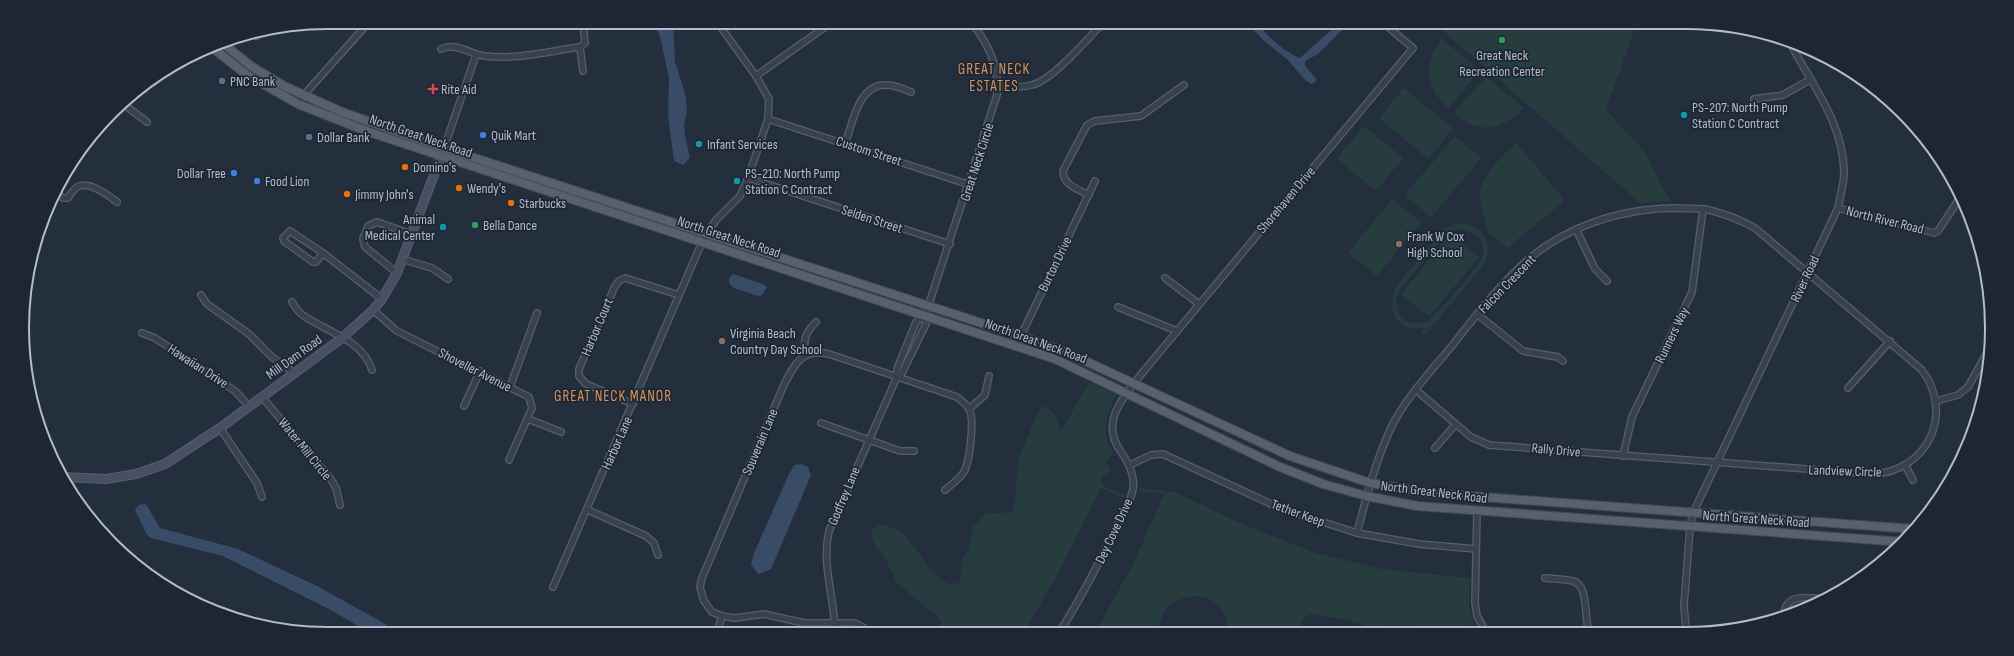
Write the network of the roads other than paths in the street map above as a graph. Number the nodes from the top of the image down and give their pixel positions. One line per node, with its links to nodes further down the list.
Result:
1 (363, 29): 20 (street)
2 (584, 29): 9 (street)
3 (722, 29): 15 (street, Harbor Lane)
4 (822, 29): 15 (street)
5 (976, 29): 18 (street, Great Neck Circle)
6 (1097, 29): 18 (street)
7 (1390, 29): 54 (street, Shorehaven Drive)
8 (227, 47): 20 (main road, North Great Neck Road)
9 (580, 47): 13 (street); 14 (street)
10 (441, 49): 13 (street)
11 (1794, 50): 16 (street, River Road)
12 (216, 51): 22 (main road, North Great Neck Road)
13 (476, 55): 27 (street)
14 (583, 71)
15 (756, 76): 24 (street, Harbor Lane)
16 (1810, 79): 21 (street); 36 (street, River Road)
17 (1184, 85): 32 (street)
18 (998, 86): 31 (street, Great Neck Circle)
19 (911, 92): 26 (street)
20 (303, 96): 22 (street); 27 (main road, North Great Neck Road)
21 (1754, 99)
22 (298, 104): 28 (main road, North Great Neck Road)
23 (127, 107): 25 (street)
24 (768, 119): 26 (street, Custom Street); 29 (street, Harbor Lane)
25 (148, 122)
26 (845, 144): 31 (street, Custom Street)
27 (444, 148): 28 (street, Mill Dam Road); 39 (main road, North Great Neck Road)
28 (440, 156): 40 (street, Mill Dam Road); 41 (main road, North Great Neck Road)
29 (748, 178): 39 (street, Harbor Lane); 42 (street, Selden Street)
30 (1095, 181): 32 (street, Burton Drive)
31 (970, 184): 42 (street, Great Neck Circle)
32 (1089, 195): 64 (street, Burton Drive)
33 (60, 196): 34 (street)
34 (117, 202)
35 (1957, 202): 36 (street, North River Road)
36 (1838, 208): 45 (street, River Road)
37 (1703, 209): 38 (street, Falcon Crescent); 45 (street, Falcon Crescent); 95 (street, Runners Way)
38 (1576, 229): 49 (street); 59 (street, Falcon Crescent)
39 (708, 233): 41 (street, Harbor Lane); 55 (main road, North Great Neck Road)
40 (411, 234): 44 (street, Mill Dam Road); 46 (street)
41 (702, 242): 51 (street, Harbor Lane); 60 (main road, North Great Neck Road)
42 (950, 244): 55 (street, Great Neck Circle)
43 (323, 253): 43 (street); 52 (street)
44 (402, 259): 46 (street, Mill Dam Road); 48 (street)
45 (1809, 272): 66 (street, Landview Circle); 97 (street, River Road)
46 (397, 273): 52 (street, Mill Dam Road)
47 (1165, 278): 54 (street)
48 (448, 279)
49 (1607, 281)
50 (201, 295): 73 (street)
51 (679, 295): 83 (street, Harbor Lane); 83 (street, Harbor Court)
52 (382, 299): 57 (street, Mill Dam Road)
53 (292, 302): 65 (street)
54 (1199, 304): 62 (street, Shorehaven Drive)
55 (929, 306): 60 (street, Godfrey Lane); 64 (main road, North Great Neck Road)
56 (1118, 307): 62 (street)
57 (373, 310): 65 (street, Mill Dam Road); 72 (street, Shoveller Avenue)
58 (537, 313): 77 (street)
59 (1477, 314): 70 (street); 79 (street, Falcon Crescent)
60 (925, 316): 67 (main road, North Great Neck Road); 75 (street, Godfrey Lane); 75 (street, Godfrey Lane)
61 (816, 322): 68 (street)
62 (1177, 331): 76 (street, Shorehaven Drive)
63 (142, 333): 84 (street, Hawaiian Drive)
64 (1021, 336): 67 (street, Burton Drive); 76 (main road, North Great Neck Road)
65 (342, 338): 71 (street); 73 (street, Mill Dam Road)
66 (1890, 342): 78 (street); 82 (street, Landview Circle)
67 (1016, 346): 80 (main road, North Great Neck Road)
68 (806, 355): 75 (street); 120 (street, Souverain Lane)
69 (1983, 360): 82 (street)
70 (1563, 361)
71 (372, 370)
72 (480, 371): 77 (street, Shoveller Avenue); 85 (street)
73 (294, 373): 81 (street, Mill Dam Road)
74 (988, 376): 86 (street)
75 (897, 377): 86 (street); 92 (street, Godfrey Lane)
76 (1133, 384): 80 (street, Dey Cove Drive); 102 (main road, North Great Neck Road)
77 (510, 387): 87 (street, Shoveller Avenue)
78 (1848, 388)
79 (1416, 390): 89 (street, Rally Drive); 102 (street, Falcon Crescent)
80 (1127, 393): 98 (street, Dey Cove Drive); 104 (main road, North Great Neck Road)
81 (262, 397): 84 (street, Mill Dam Road); 106 (street, Water Mill Circle)
82 (1936, 401): 99 (street, Landview Circle)
83 (633, 404): 107 (street, Harbor Lane)
84 (249, 406): 90 (street, Mill Dam Road)
85 (464, 406)
86 (970, 410): 103 (street)
87 (528, 419): 91 (street); 96 (street)
88 (821, 423): 92 (street)
89 (1455, 425): 93 (street); 95 (street, Rally Drive)
90 (220, 428): 100 (street, Mill Dam Road); 105 (street)
91 (561, 432)
92 (868, 440): 94 (street); 121 (street, Godfrey Lane)
93 (1435, 448)
94 (914, 451)
95 (1623, 456): 97 (street, Rally Drive)
96 (509, 460)
97 (1716, 463): 99 (street, Landview Circle); 109 (street, River Road)
98 (1130, 465): 112 (street, Tether Keep); 125 (street, Dey Cove Drive)
99 (1905, 465): 101 (street)
100 (69, 477)
101 (1913, 480)
102 (1370, 483): 104 (street, Falcon Crescent); 109 (main road, North Great Neck Road)
103 (945, 490)
104 (1366, 496): 108 (main road, North Great Neck Road); 112 (street, Falcon Crescent)
105 (262, 497)
106 (340, 505)
107 (588, 510): 115 (street); 117 (street, Harbor Lane)
108 (1477, 511): 110 (main road, North Great Neck Road); 114 (street)
109 (1693, 513): 110 (street, River Road); 111 (main road, North Great Neck Road)
110 (1690, 527): 113 (main road, North Great Neck Road); 128 (street, River Road)
111 (1907, 529)
112 (1357, 533): 114 (street, Tether Keep)
113 (1895, 541)
114 (1476, 549): 126 (street)
115 (658, 555)
116 (1545, 578): 127 (street)
117 (553, 587)
118 (1812, 599): 119 (street)
119 (1785, 610)
120 (722, 616): 121 (street); 122 (street)
121 (835, 623): 123 (street, Godfrey Lane); 124 (street)
122 (719, 627)
123 (835, 627)
124 (862, 627)
125 (1062, 627)
126 (1483, 627)
127 (1587, 627)
128 (1686, 627)

